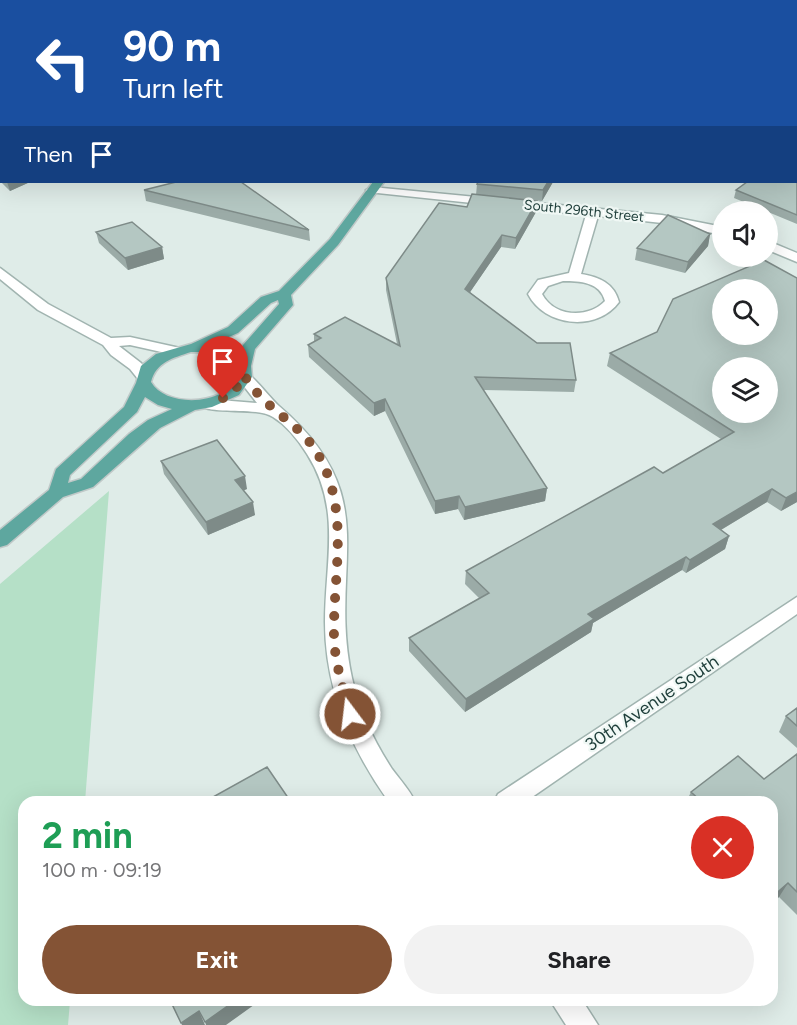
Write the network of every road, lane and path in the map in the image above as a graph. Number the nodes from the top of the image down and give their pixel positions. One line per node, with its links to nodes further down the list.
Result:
1 (375, 186): 2 (street, South 296th Street); 8 (main road)
2 (593, 213): 3 (street, South 296th Street); 7 (street)
3 (712, 229)
4 (778, 249): 5 (street)
5 (797, 258)
6 (0, 272): 9 (street)
7 (574, 277): 7 (street)
8 (284, 294): 10 (main road); 11 (main road)
9 (109, 342): 10 (street); 12 (street)
10 (183, 350): 11 (main road); 12 (main road)
11 (243, 371): 13 (main road); 15 (street)
12 (142, 381): 14 (main road); 16 (main road)
13 (207, 404): 14 (main road); 15 (street)
14 (190, 406): 16 (main road)
15 (276, 413): 19 (street)
16 (57, 493): 17 (main road)
17 (0, 540)
18 (797, 604): 20 (street, 30th Avenue South)
19 (399, 796)
20 (515, 796)
21 (569, 1006): 22 (street)
22 (584, 1025)

